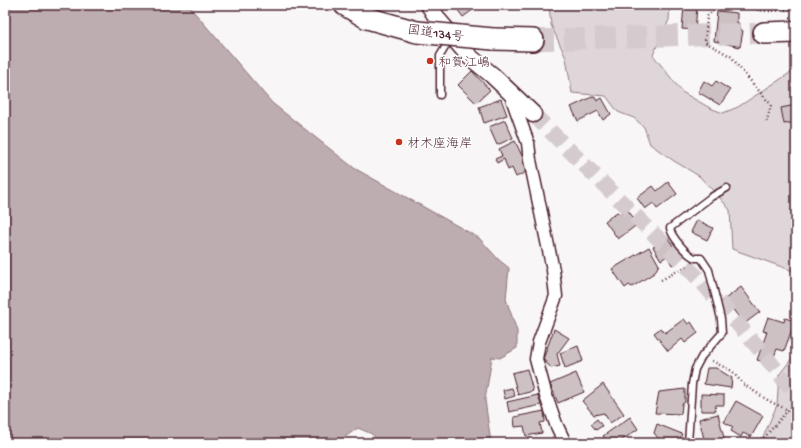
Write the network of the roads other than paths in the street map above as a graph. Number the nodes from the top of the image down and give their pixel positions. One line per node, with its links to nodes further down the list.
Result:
1 (344, 5): 6 (highway, 国道134号, bridge)
2 (429, 5): 5 (street)
3 (796, 32): 4 (highway)
4 (764, 33)
5 (452, 36): 7 (street); 8 (lane)
6 (533, 40)
7 (509, 91): 9 (street); 11 (street)
8 (440, 95)
9 (533, 114)
10 (727, 188): 12 (lane)
11 (565, 443)
12 (688, 443)

